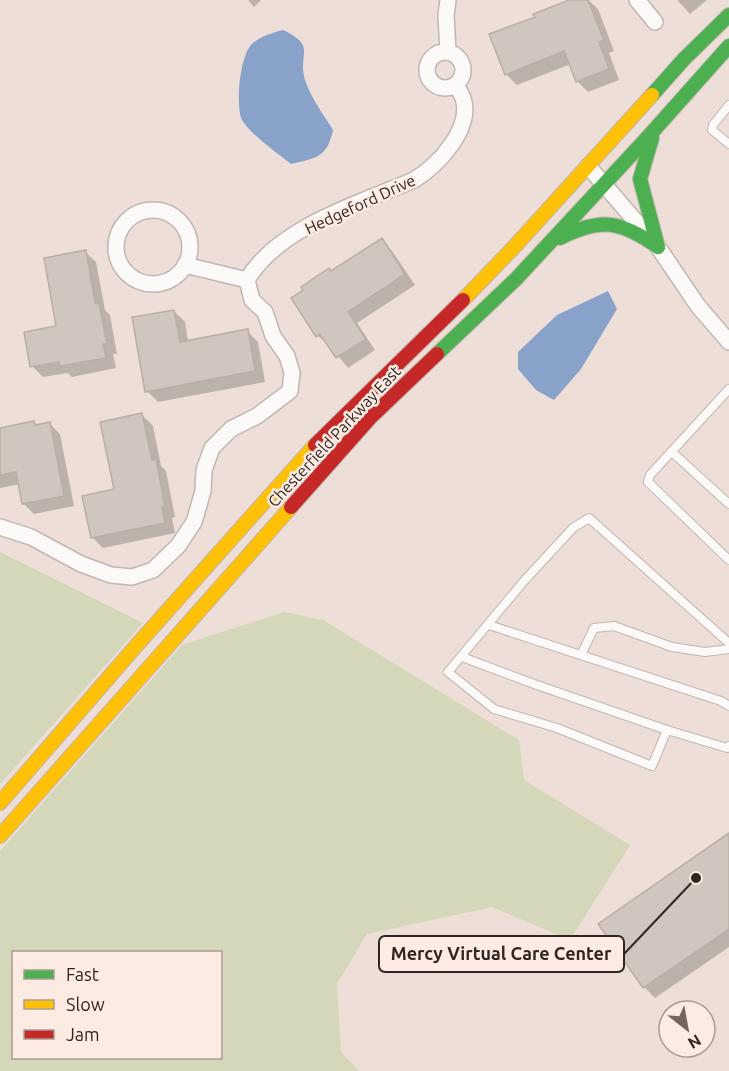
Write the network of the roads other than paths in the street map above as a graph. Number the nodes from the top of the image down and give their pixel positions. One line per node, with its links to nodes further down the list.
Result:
1 (448, 0): 6 (street)
2 (637, 0): 4 (street)
3 (729, 15): 11 (street, Chesterfield Parkway East)
4 (655, 22)
5 (728, 48): 9 (street, Chesterfield Parkway East)
6 (448, 52): 7 (street, Hedgeford Drive); 7 (street)
7 (456, 85): 16 (street, Hedgeford Drive)
8 (729, 105): 10 (lane)
9 (656, 129): 12 (street, Chesterfield Parkway East); 14 (street)
10 (729, 144)
11 (588, 166): 12 (street); 31 (street, Chesterfield Parkway East)
12 (604, 184): 13 (street, Chesterfield Parkway East); 14 (street)
13 (549, 244): 14 (street); 32 (street, Chesterfield Parkway East)
14 (658, 247): 17 (street)
15 (185, 265): 15 (street); 16 (street)
16 (247, 280): 21 (street)
17 (729, 342)
18 (729, 389): 19 (lane)
19 (672, 452): 20 (lane); 22 (lane)
20 (729, 504)
21 (0, 527)
22 (729, 560)
23 (489, 625): 24 (lane); 26 (lane); 27 (lane)
24 (729, 643)
25 (729, 649): 26 (lane)
26 (581, 655): 28 (lane)
27 (462, 657): 29 (lane); 29 (lane)
28 (729, 706)
29 (667, 730): 30 (lane)
30 (729, 746)
31 (0, 803)
32 (0, 836)

